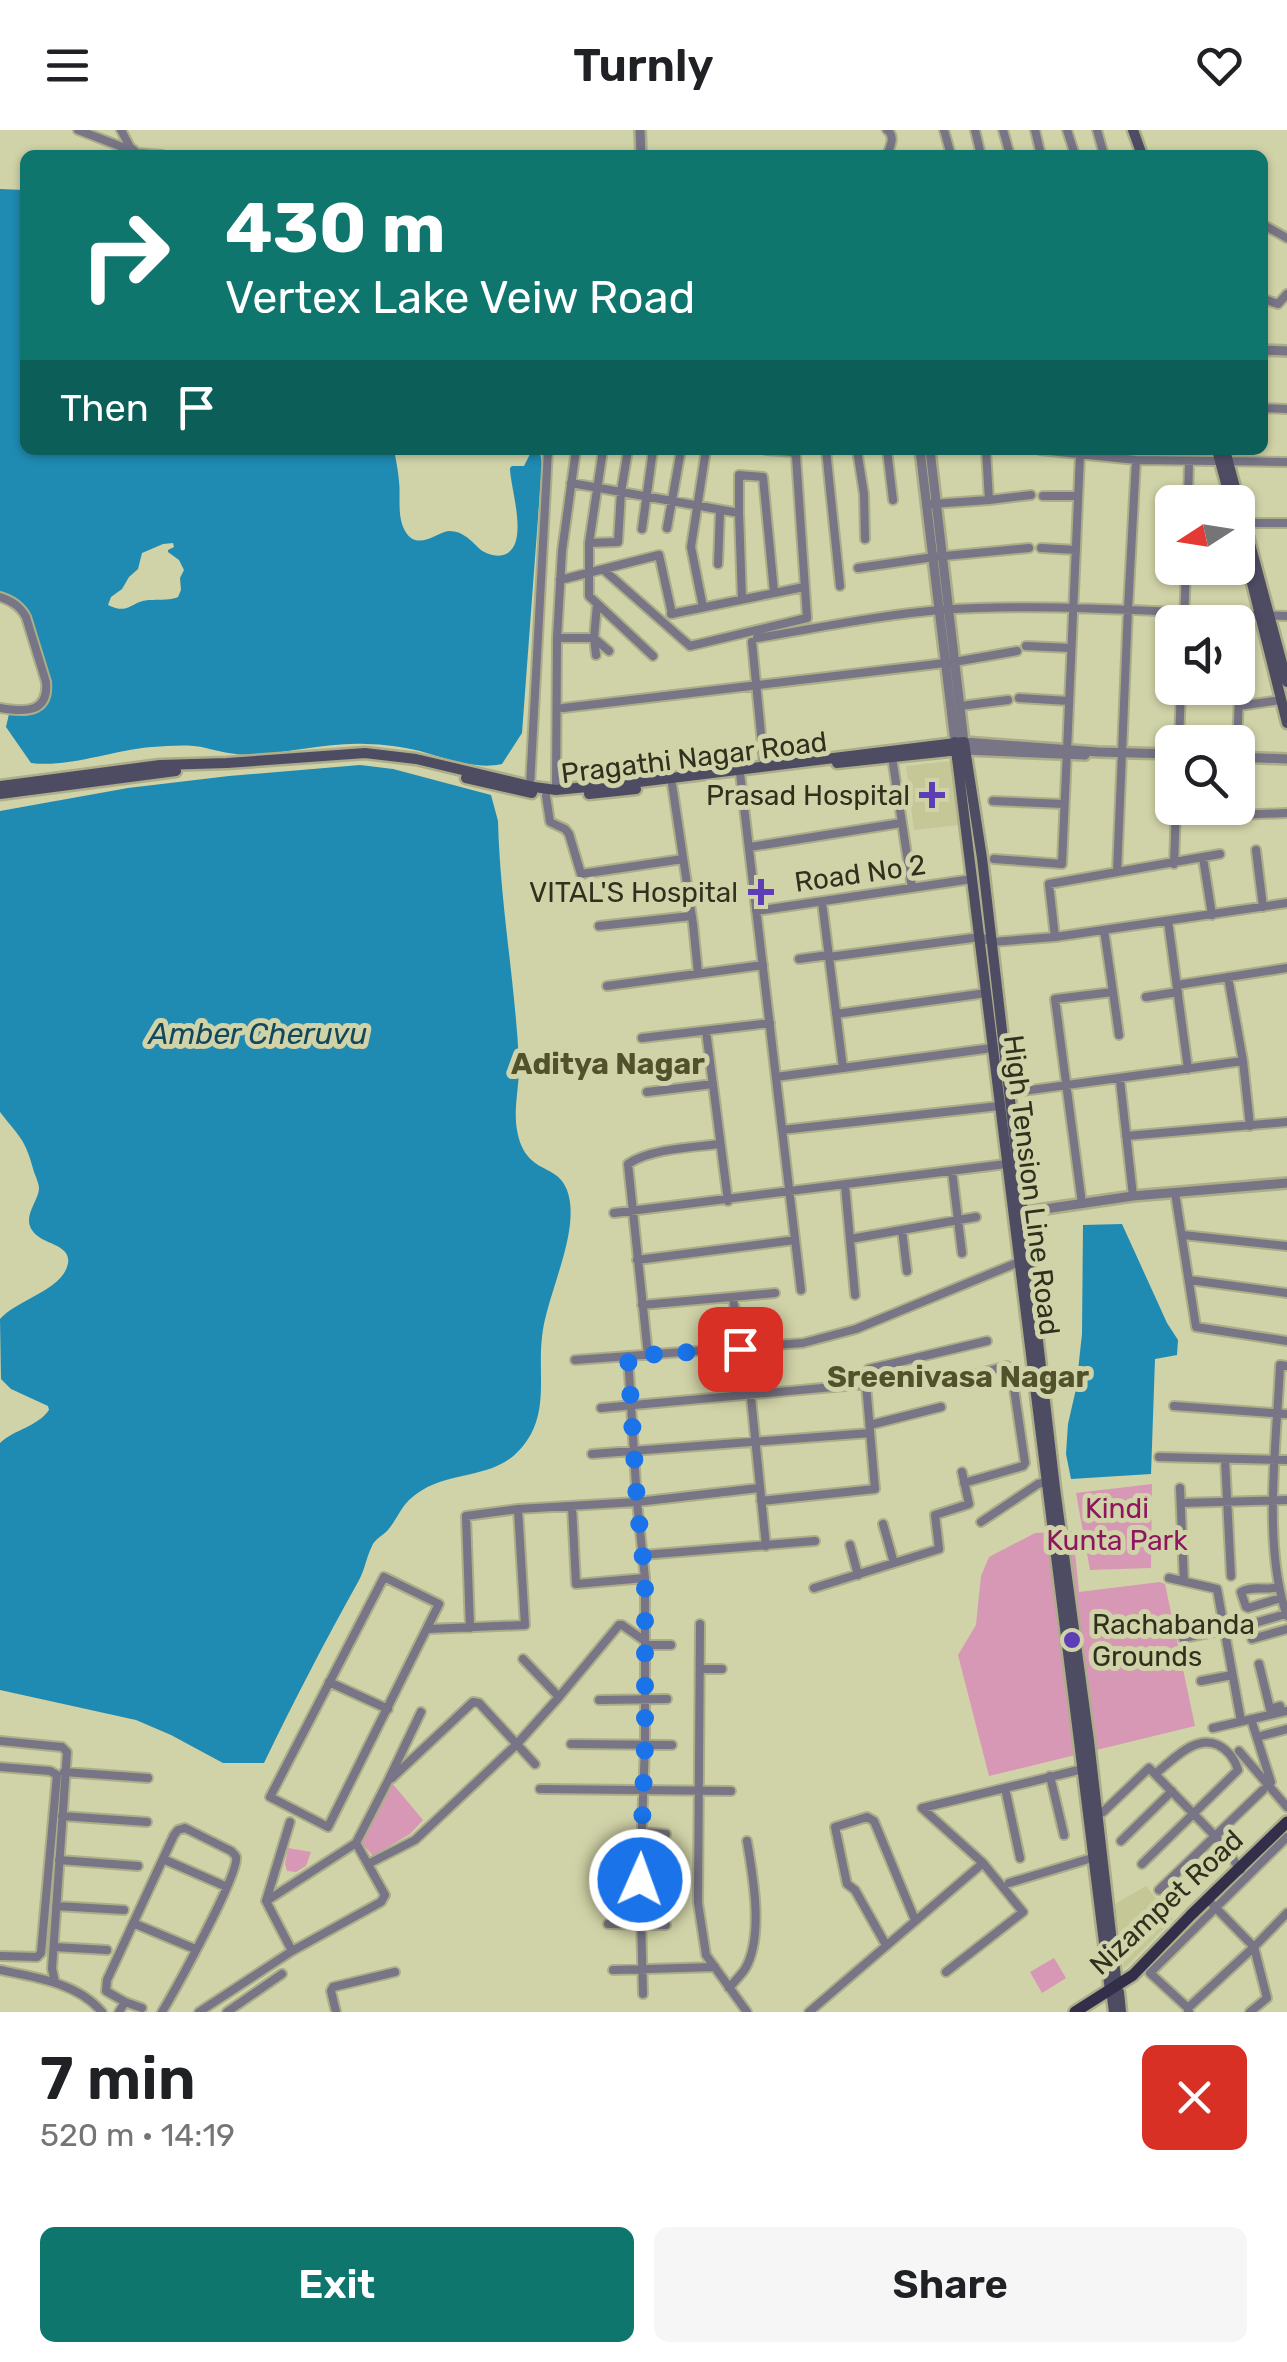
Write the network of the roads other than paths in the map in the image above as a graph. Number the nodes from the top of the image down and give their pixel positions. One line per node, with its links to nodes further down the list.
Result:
1 (78, 130): 2 (street)
2 (130, 150)
3 (548, 455): 102 (street)
4 (575, 455): 23 (street)
5 (602, 455): 27 (street)
6 (627, 455): 28 (street)
7 (652, 455): 32 (street)
8 (679, 455): 35 (street)
9 (705, 455): 37 (street)
10 (795, 455): 56 (street)
11 (827, 455): 57 (street)
12 (858, 455): 44 (street)
13 (888, 455): 33 (street)
14 (921, 455): 36 (street)
15 (930, 455): 36 (street)
16 (986, 455): 34 (street)
17 (1080, 455): 31 (street)
18 (1089, 455): 20 (street)
19 (1222, 456): 21 (street); 22 (street); 25 (main road); 26 (main road)
20 (1136, 460): 21 (street); 64 (street)
21 (1189, 461): 24 (street)
22 (1287, 462)
23 (571, 483): 27 (street); 54 (street)
24 (1188, 485)
25 (1228, 485)
26 (1230, 485)
27 (598, 488): 28 (street); 45 (street)
28 (621, 492): 32 (street); 45 (street)
29 (1031, 495): 34 (street)
30 (1044, 496): 31 (street)
31 (1078, 496): 48 (street)
32 (646, 497): 35 (street); 43 (street)
33 (893, 500)
34 (988, 500): 36 (street)
35 (671, 502): 37 (street); 42 (street)
36 (932, 504): 49 (street)
37 (696, 506): 38 (street); 63 (street)
38 (720, 511): 39 (street); 50 (street)
39 (739, 513): 58 (street); 60 (street)
40 (1255, 524): 41 (street)
41 (1287, 524)
42 (666, 528)
43 (642, 529)
44 (865, 539)
45 (589, 543): 53 (street)
46 (1029, 548): 49 (street)
47 (1041, 548): 48 (street)
48 (1076, 550): 62 (street)
49 (938, 557): 51 (street); 65 (street)
50 (718, 564)
51 (858, 568)
52 (605, 571): 53 (street); 67 (street); 68 (street)
53 (588, 573): 54 (street); 61 (street)
54 (560, 580): 72 (street)
55 (1255, 585): 70 (main road)
56 (804, 586): 58 (street); 68 (street)
57 (840, 586)
58 (774, 592): 60 (street)
59 (0, 596): 87 (street)
60 (742, 599): 63 (street)
61 (597, 604): 73 (street); 77 (street)
62 (1072, 606): 64 (street); 65 (street); 74 (street)
63 (703, 607): 67 (street)
64 (1128, 609): 66 (street); 93 (street)
65 (944, 610): 78 (street); 80 (street)
66 (1155, 610)
67 (672, 614): 68 (street)
68 (657, 616)
69 (1255, 616): 70 (street)
70 (1265, 616): 71 (street); 79 (main road); 83 (main road)
71 (1287, 616)
72 (557, 638): 73 (street); 104 (street)
73 (594, 638): 75 (street); 76 (street)
74 (1071, 648): 78 (street); 84 (street)
75 (609, 651)
76 (596, 655)
77 (653, 656)
78 (950, 662): 80 (street); 85 (street); 91 (street)
79 (1287, 682)
80 (756, 686): 88 (street); 98 (street)
81 (1019, 698): 84 (street)
82 (1008, 700): 85 (street)
83 (1281, 700): 86 (street); 89 (main road)
84 (1069, 702): 92 (street)
85 (960, 706): 91 (street)
86 (1239, 706): 90 (street)
87 (0, 708)
88 (563, 708)
89 (1287, 723)
90 (1238, 725)
91 (960, 746): 92 (street, Pragathi Nagar Road); 95 (main road, Pragathi Nagar Road); 98 (main road, Pragathi Nagar Road); 120 (main road, High Tension Line Road); 133 (main road, High Tension Line Road)
92 (1066, 752): 93 (street, Pragathi Nagar Road); 107 (street)
93 (1122, 752): 94 (street, Pragathi Nagar Road); 119 (street)
94 (1155, 753)
95 (892, 757): 99 (main road, Pragathi Nagar Road); 110 (street)
96 (1255, 758): 97 (street)
97 (1287, 759)
98 (764, 765): 103 (main road, Pragathi Nagar Road)
99 (740, 774): 100 (main road, Pragathi Nagar Road); 112 (street)
100 (672, 784): 103 (main road, Pragathi Nagar Road); 115 (street)
101 (0, 786): 102 (main road)
102 (530, 786): 104 (main road)
103 (622, 788): 104 (main road)
104 (551, 793): 105 (main road, Pragathi Nagar Road); 115 (street)
105 (0, 794)
106 (992, 800): 107 (street)
107 (1064, 804): 117 (street)
108 (1287, 814): 109 (street)
109 (1255, 815)
110 (901, 823): 112 (street); 121 (street)
111 (1175, 825): 118 (street)
112 (750, 848): 125 (street)
113 (1256, 850): 124 (street)
114 (1220, 854): 116 (street)
115 (683, 858): 127 (street)
116 (1203, 858): 118 (street); 126 (street)
117 (994, 859)
118 (1174, 864): 119 (street)
119 (1117, 872): 132 (street)
120 (972, 880): 121 (street, Road No 2); 131 (main road, High Tension Line Road)
121 (912, 888): 122 (street, Road No 2)
122 (822, 902): 125 (street, Road No 2); 134 (street)
123 (1287, 903): 124 (street)
124 (1263, 907): 126 (street)
125 (756, 911): 136 (street)
126 (1212, 915): 128 (street)
127 (692, 916): 129 (street); 138 (street)
128 (1168, 921): 130 (street); 141 (street)
129 (599, 926)
130 (1104, 930): 132 (street); 142 (street)
131 (980, 937): 133 (street); 134 (street); 143 (main road, High Tension Line Road)
132 (1055, 937): 133 (street)
133 (992, 942): 159 (main road, High Tension Line Road)
134 (829, 956): 135 (street); 145 (street)
135 (800, 960)
136 (762, 965): 138 (street); 146 (street)
137 (1287, 968): 139 (street)
138 (698, 974): 140 (street)
139 (1228, 977): 141 (street); 151 (street)
140 (607, 986)
141 (1177, 989): 144 (street); 153 (street)
142 (1113, 992): 148 (street); 157 (street)
143 (986, 993): 145 (street); 150 (main road, High Tension Line Road)
144 (1146, 996)
145 (836, 1014): 152 (street)
146 (770, 1023): 147 (street); 154 (street)
147 (706, 1031): 149 (street); 156 (street)
148 (1119, 1035)
149 (642, 1038)
150 (992, 1048): 152 (street); 160 (main road, High Tension Line Road)
151 (1243, 1061): 153 (street); 162 (street)
152 (843, 1068): 154 (street)
153 (1188, 1069): 155 (street)
154 (776, 1077): 163 (street)
155 (1120, 1080): 157 (street); 164 (street)
156 (713, 1084): 158 (street); 165 (street)
157 (1066, 1086): 159 (street); 174 (street)
158 (647, 1092)
159 (1009, 1093): 176 (main road, High Tension Line Road)
160 (999, 1106): 163 (street); 166 (main road, High Tension Line Road)
161 (1287, 1122): 162 (street)
162 (1250, 1126): 164 (street)
163 (782, 1130): 170 (street)
164 (1126, 1136): 172 (street)
165 (720, 1144): 173 (street); 175 (street)
166 (1006, 1164): 167 (street); 187 (main road, High Tension Line Road)
167 (952, 1170): 169 (street); 179 (street)
168 (1287, 1183): 171 (street)
169 (845, 1185): 170 (street); 182 (street)
170 (790, 1192): 173 (street); 183 (street)
171 (1174, 1193): 172 (street); 181 (street)
172 (1133, 1196): 174 (street)
173 (728, 1200): 175 (street)
174 (1082, 1204): 176 (street)
175 (632, 1212): 177 (street); 186 (street)
176 (1024, 1212): 224 (main road, High Tension Line Road)
177 (614, 1214)
178 (976, 1217): 179 (street)
179 (958, 1220): 180 (street); 185 (street)
180 (902, 1230): 182 (street); 188 (street)
181 (1182, 1234): 184 (street); 189 (street)
182 (850, 1239): 194 (street)
183 (796, 1240): 186 (street); 190 (street)
184 (1287, 1246)
185 (962, 1253)
186 (637, 1260): 195 (street)
187 (1019, 1262): 198 (street); 210 (main road, High Tension Line Road)
188 (906, 1271)
189 (1189, 1280): 192 (street); 197 (street)
190 (801, 1290)
191 (775, 1293): 193 (street)
192 (1287, 1293)
193 (733, 1296): 195 (street); 198 (street)
194 (855, 1296)
195 (642, 1305): 199 (street)
196 (987, 1341): 204 (street)
197 (1287, 1341)
198 (743, 1348): 199 (street); 205 (street)
199 (648, 1354): 200 (street)
200 (628, 1356): 201 (street); 206 (street)
201 (575, 1360)
202 (1287, 1366): 212 (street)
203 (977, 1374): 211 (street)
204 (866, 1384): 205 (street); 215 (street)
205 (751, 1395): 206 (street); 216 (street)
206 (632, 1406): 209 (street); 217 (street)
207 (1174, 1406): 212 (street)
208 (941, 1407): 215 (street)
209 (602, 1408)
210 (1037, 1408): 211 (street); 213 (main road, High Tension Line Road)
211 (1018, 1412): 214 (street)
212 (1283, 1414): 221 (street)
213 (1039, 1424): 214 (street); 224 (main road, High Tension Line Road)
214 (1020, 1428): 225 (street)
215 (870, 1429): 216 (street); 230 (street)
216 (754, 1442): 217 (street); 226 (street)
217 (635, 1452): 218 (street); 231 (street)
218 (592, 1454)
219 (1159, 1458): 220 (street)
220 (1225, 1459): 221 (street); 232 (street)
221 (1274, 1459): 222 (street); 228 (street)
222 (1287, 1460)
223 (962, 1472): 225 (street)
224 (1050, 1481): 236 (street); 290 (main road, High Tension Line Road); 334 (main road, High Tension Line Road)
225 (964, 1484): 242 (street)
226 (759, 1488): 230 (street); 231 (street)
227 (1180, 1488): 233 (street)
228 (1274, 1500): 229 (street); 232 (street); 243 (street)
229 (1287, 1500)
230 (761, 1501): 240 (street)
231 (637, 1502): 234 (street); 241 (street)
232 (1226, 1502): 233 (street); 246 (street)
233 (1181, 1503): 249 (street)
234 (572, 1506): 235 (street); 247 (street)
235 (518, 1509): 256 (street); 256 (street)
236 (982, 1522)
237 (883, 1524): 242 (street)
238 (814, 1541): 240 (street)
239 (850, 1545): 245 (street)
240 (766, 1546): 241 (street)
241 (643, 1555): 247 (street)
242 (894, 1563): 245 (street)
243 (1276, 1566): 244 (street); 251 (street)
244 (1287, 1566)
245 (858, 1575): 250 (street)
246 (1231, 1576)
247 (645, 1578): 262 (street)
248 (1169, 1578): 249 (street)
249 (1184, 1581): 259 (street)
250 (814, 1588)
251 (1279, 1588): 252 (street); 252 (street)
252 (1281, 1598): 253 (street)
253 (1287, 1615): 255 (street)
254 (700, 1624): 266 (street)
255 (1251, 1624)
256 (470, 1628): 257 (street)
257 (428, 1629): 270 (street); 275 (street)
258 (1287, 1629): 261 (street)
259 (1224, 1630): 260 (street); 268 (street)
260 (1182, 1638)
261 (1252, 1639)
262 (645, 1643): 263 (street); 271 (street); 274 (street)
263 (671, 1644)
264 (523, 1659): 271 (street)
265 (1259, 1664): 276 (street)
266 (700, 1669): 267 (street); 299 (street)
267 (722, 1670)
268 (1232, 1674): 269 (street); 278 (street)
269 (1201, 1681)
270 (330, 1682): 275 (street); 275 (street)
271 (560, 1697): 283 (street)
272 (667, 1699): 274 (street)
273 (599, 1700): 274 (street)
274 (645, 1700): 285 (street)
275 (388, 1709)
276 (1284, 1711): 278 (street)
277 (421, 1712): 295 (street)
278 (1246, 1720): 279 (street); 281 (street)
279 (1213, 1728)
280 (1287, 1729): 281 (street)
281 (1256, 1737): 296 (street)
282 (0, 1741): 291 (street)
283 (517, 1744): 288 (street); 295 (street); 324 (street)
284 (571, 1744): 285 (street)
285 (645, 1745): 286 (street); 300 (street)
286 (672, 1745)
287 (1239, 1751): 304 (street)
288 (535, 1764)
289 (0, 1768): 352 (street)
290 (1084, 1769): 293 (street); 321 (main road, High Tension Line Road)
291 (64, 1772): 294 (street); 307 (street)
292 (1155, 1774): 303 (street); 305 (street); 306 (street)
293 (1050, 1776): 297 (street); 313 (street)
294 (148, 1778)
295 (388, 1781): 318 (street)
296 (1271, 1782)
297 (1005, 1788): 320 (street); 323 (street)
298 (540, 1789): 300 (street)
299 (701, 1789): 300 (street); 302 (street); 353 (street)
300 (644, 1790): 311 (street)
301 (1263, 1790): 314 (street)
302 (731, 1791)
303 (1172, 1791): 306 (street); 316 (street)
304 (1287, 1807)
305 (1103, 1812)
306 (1194, 1814): 314 (street); 325 (street)
307 (62, 1816): 308 (street); 322 (street)
308 (147, 1822)
309 (290, 1822): 335 (street)
310 (1287, 1822): 327 (main road, Nizampet Road)
311 (642, 1832): 312 (street); 329 (street)
312 (666, 1834)
313 (1064, 1834)
314 (1216, 1837): 327 (street); 333 (street)
315 (746, 1841): 362 (street)
316 (1121, 1841)
317 (1284, 1841): 327 (main road, Nizampet Road); 336 (street)
318 (356, 1842): 324 (street); 335 (street)
319 (163, 1858): 332 (street); 332 (street); 341 (street)
320 (1020, 1858)
321 (1092, 1858): 331 (street); 334 (main road, High Tension Line Road)
322 (59, 1860): 326 (street); 337 (street)
323 (982, 1863): 340 (street); 358 (street)
324 (368, 1864): 350 (street)
325 (1142, 1864)
326 (138, 1866)
327 (1243, 1872): 336 (main road, Nizampet Road); 365 (main road, Nizampet Road)
328 (608, 1877): 329 (street)
329 (640, 1880): 330 (street); 343 (street)
330 (661, 1881)
331 (1009, 1883)
332 (228, 1887): 348 (street)
333 (1158, 1890)
334 (1102, 1895): 365 (main road, High Tension Line Road)
335 (266, 1902): 350 (street)
336 (1214, 1905): 347 (street); 365 (main road, Nizampet Road); 368 (street)
337 (56, 1906): 338 (street); 346 (street)
338 (124, 1910)
339 (1287, 1912): 347 (street)
340 (915, 1920): 345 (street); 345 (street)
341 (133, 1923): 348 (street); 366 (street)
342 (608, 1924): 343 (street)
343 (641, 1925): 344 (street); 356 (street)
344 (666, 1925)
345 (886, 1945): 376 (street)
346 (54, 1947): 349 (street); 361 (street)
347 (1254, 1947): 364 (street); 368 (street)
348 (195, 1949): 371 (street)
349 (107, 1950)
350 (292, 1951): 372 (street)
351 (0, 1956): 352 (street)
352 (18, 1956): 359 (street)
353 (714, 1967): 356 (street); 362 (street)
354 (0, 1970): 359 (street)
355 (613, 1970): 356 (street)
356 (643, 1970): 363 (street)
357 (395, 1972): 374 (street)
358 (946, 1972)
359 (17, 1973): 361 (street)
360 (282, 1974): 373 (street)
361 (55, 1982): 369 (street)
362 (729, 1988): 375 (street)
363 (644, 1994)
364 (1266, 1998): 379 (street); 380 (street)
365 (1116, 2000): 377 (main road, Nizampet Road); 378 (main road, Nizampet Road)
366 (125, 2002): 367 (street); 370 (street)
367 (144, 2010)
368 (1188, 2011)
369 (102, 2012)
370 (120, 2012)
371 (162, 2012)
372 (199, 2012)
373 (227, 2012)
374 (336, 2012)
375 (747, 2012)
376 (809, 2012)
377 (1075, 2012)
378 (1090, 2012)
379 (1250, 2012)
380 (1270, 2012)

